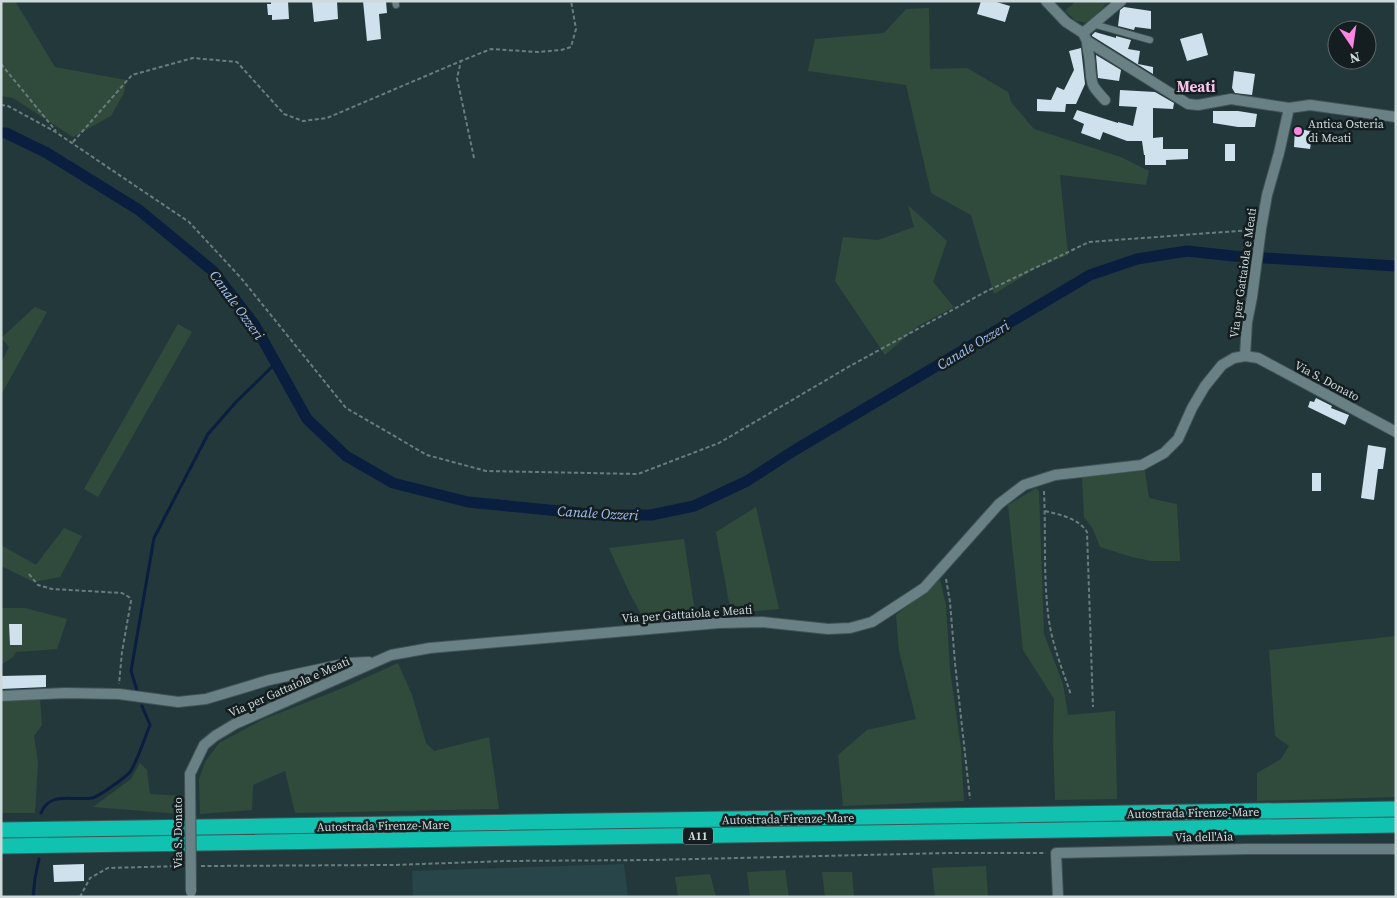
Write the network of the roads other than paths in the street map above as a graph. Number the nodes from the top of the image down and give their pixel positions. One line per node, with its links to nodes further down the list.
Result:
1 (1046, 1): 4 (street)
2 (1121, 1): 3 (street)
3 (1093, 24): 4 (street); 5 (lane)
4 (1085, 37): 6 (street); 7 (street)
5 (1150, 40)
6 (1105, 100)
7 (1289, 108): 8 (street); 9 (street, Via per Gattaiola e Meati)
8 (1396, 117)
9 (1246, 356): 10 (street, Via S. Donato); 11 (street, Via per Gattaiola e Meati)
10 (1396, 432)
11 (375, 662): 12 (street); 13 (street, Via per Gattaiola e Meati)
12 (1, 696)
13 (190, 774): 19 (street, Via S. Donato, bridge)
14 (1396, 809): 16 (highway, Autostrada Firenze-Mare / A11)
15 (1396, 825): 17 (highway, Autostrada Firenze-Mare / A11)
16 (1, 830)
17 (1, 846)
18 (1396, 849): 20 (street, Via dell'Aia)
19 (190, 894)
20 (1058, 897)

